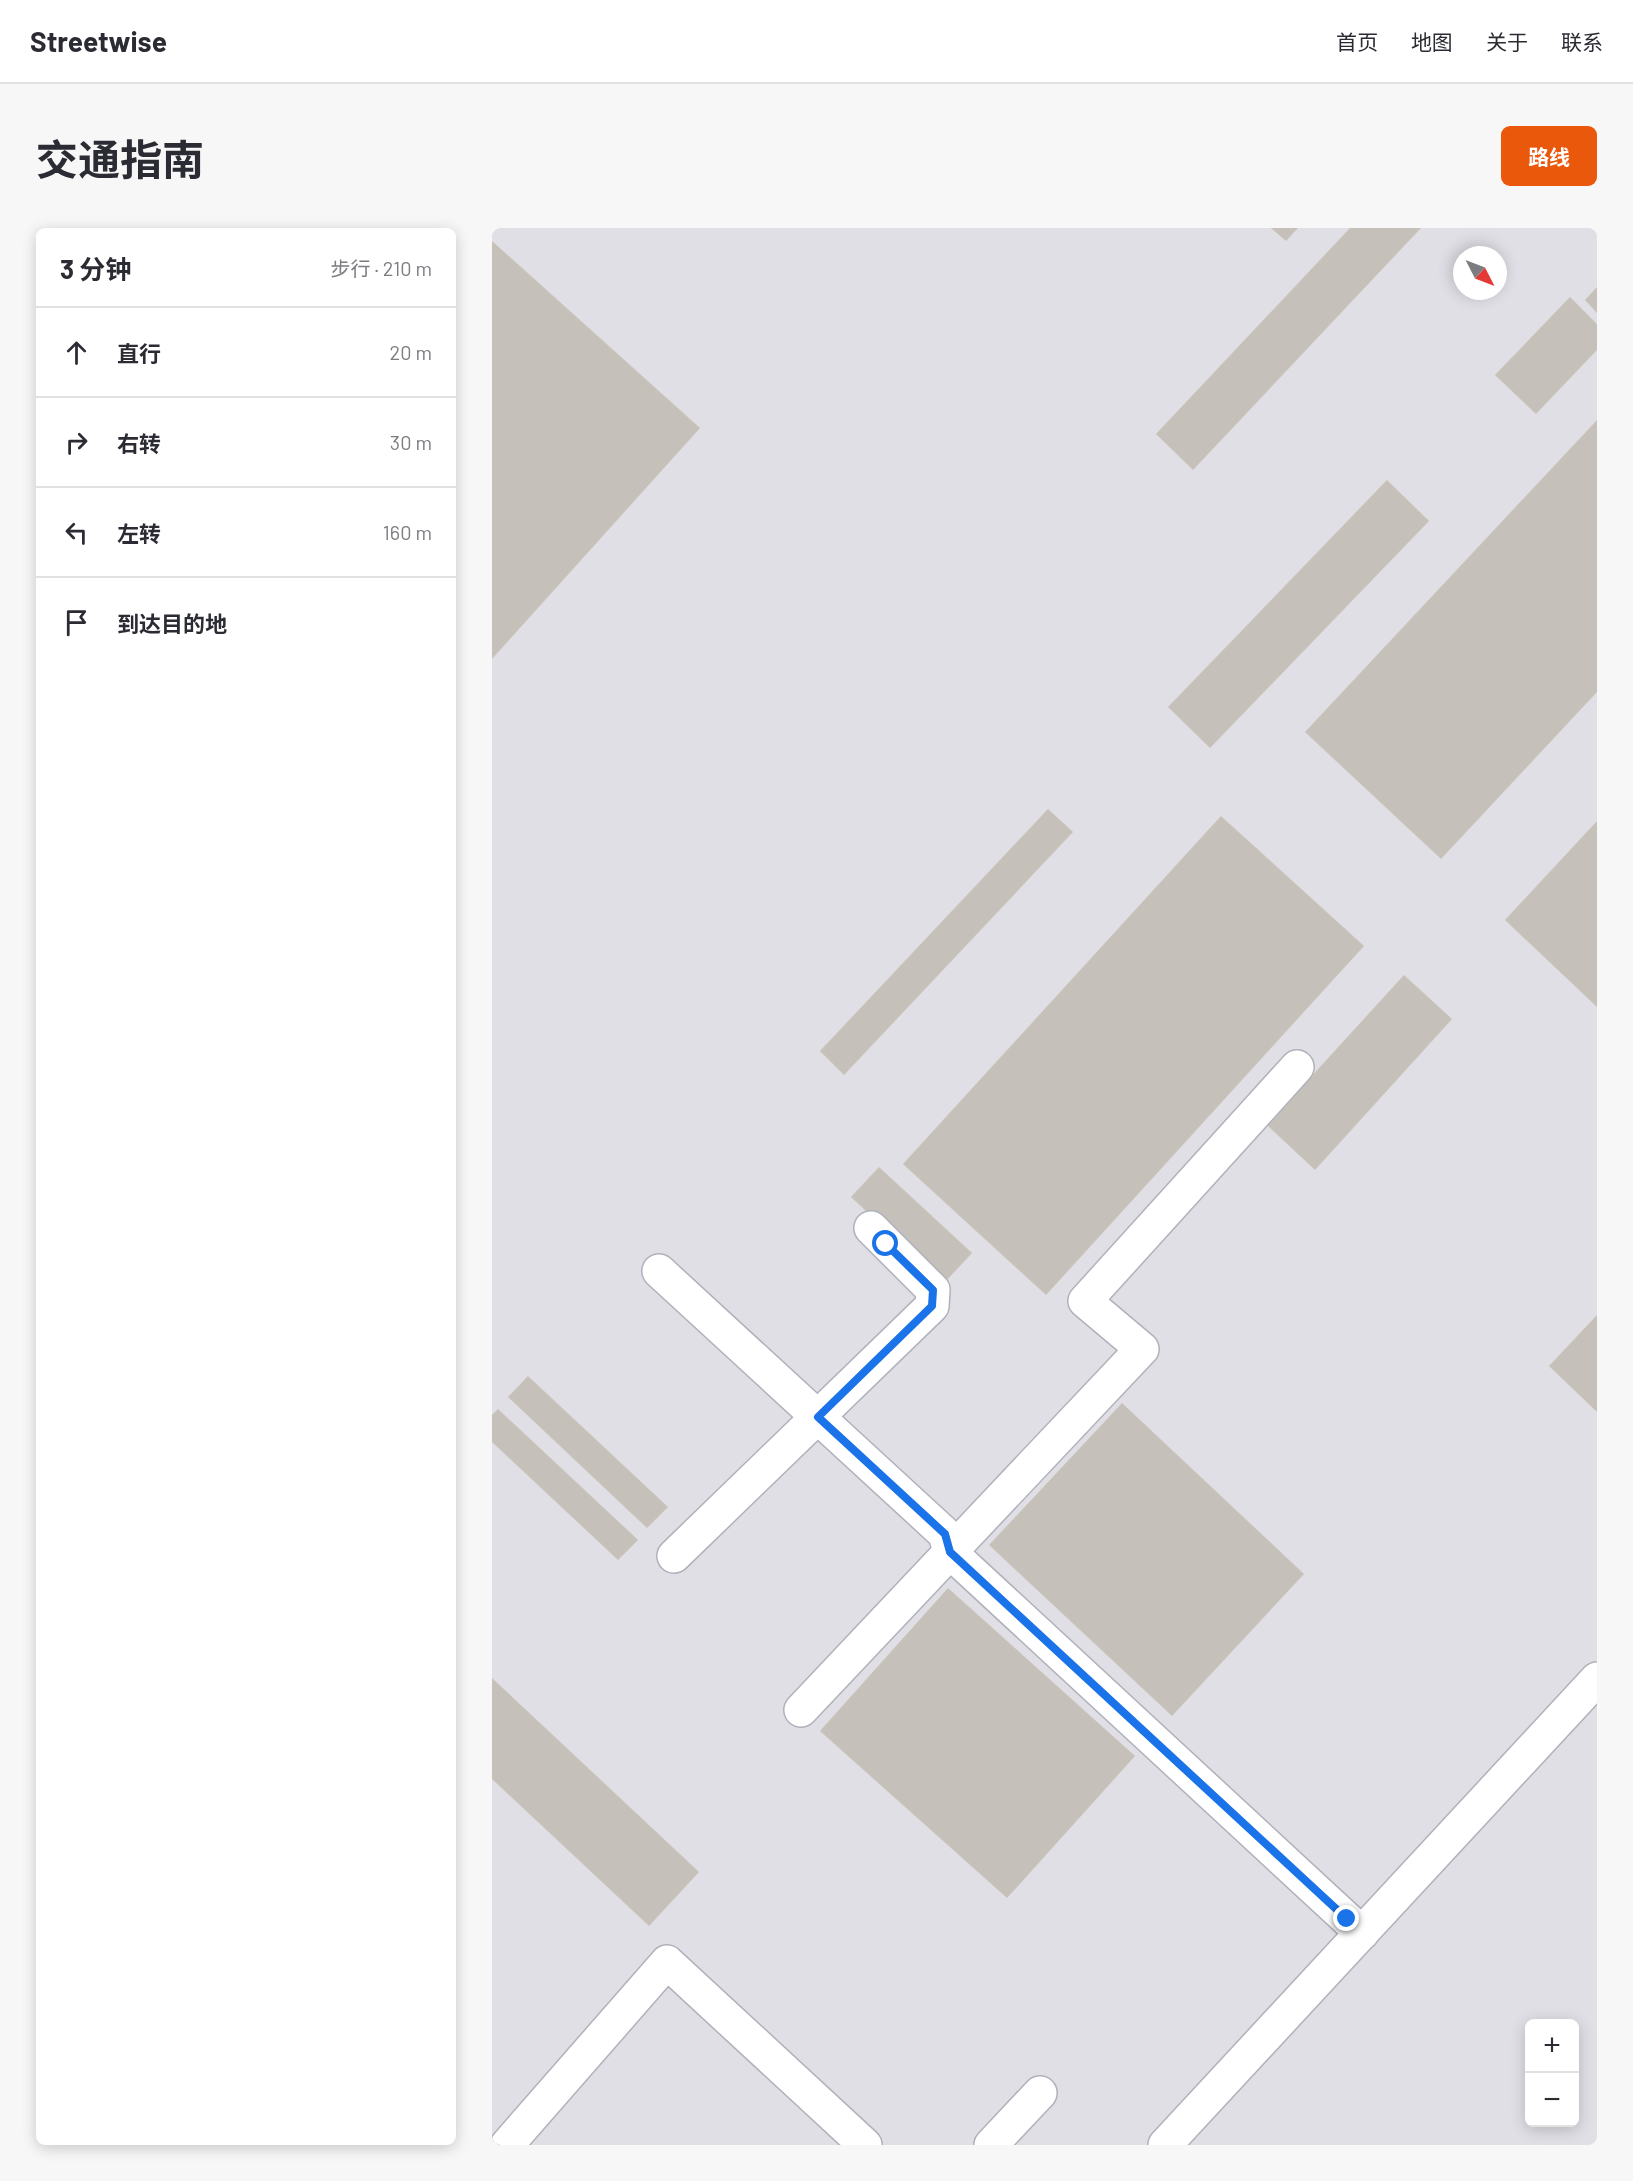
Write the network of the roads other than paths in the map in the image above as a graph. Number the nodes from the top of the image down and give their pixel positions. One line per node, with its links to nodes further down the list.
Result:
1 (1297, 1067): 5 (street)
2 (871, 1228): 4 (street)
3 (659, 1271): 4 (street)
4 (818, 1417): 5 (street); 6 (street)
5 (950, 1552): 8 (street); 9 (street)
6 (675, 1556)
7 (1597, 1679): 9 (street)
8 (801, 1710)
9 (1362, 1933): 14 (street)
10 (1040, 2093): 13 (street)
11 (507, 2145): 12 (street)
12 (865, 2145)
13 (991, 2145)
14 (1165, 2145)

